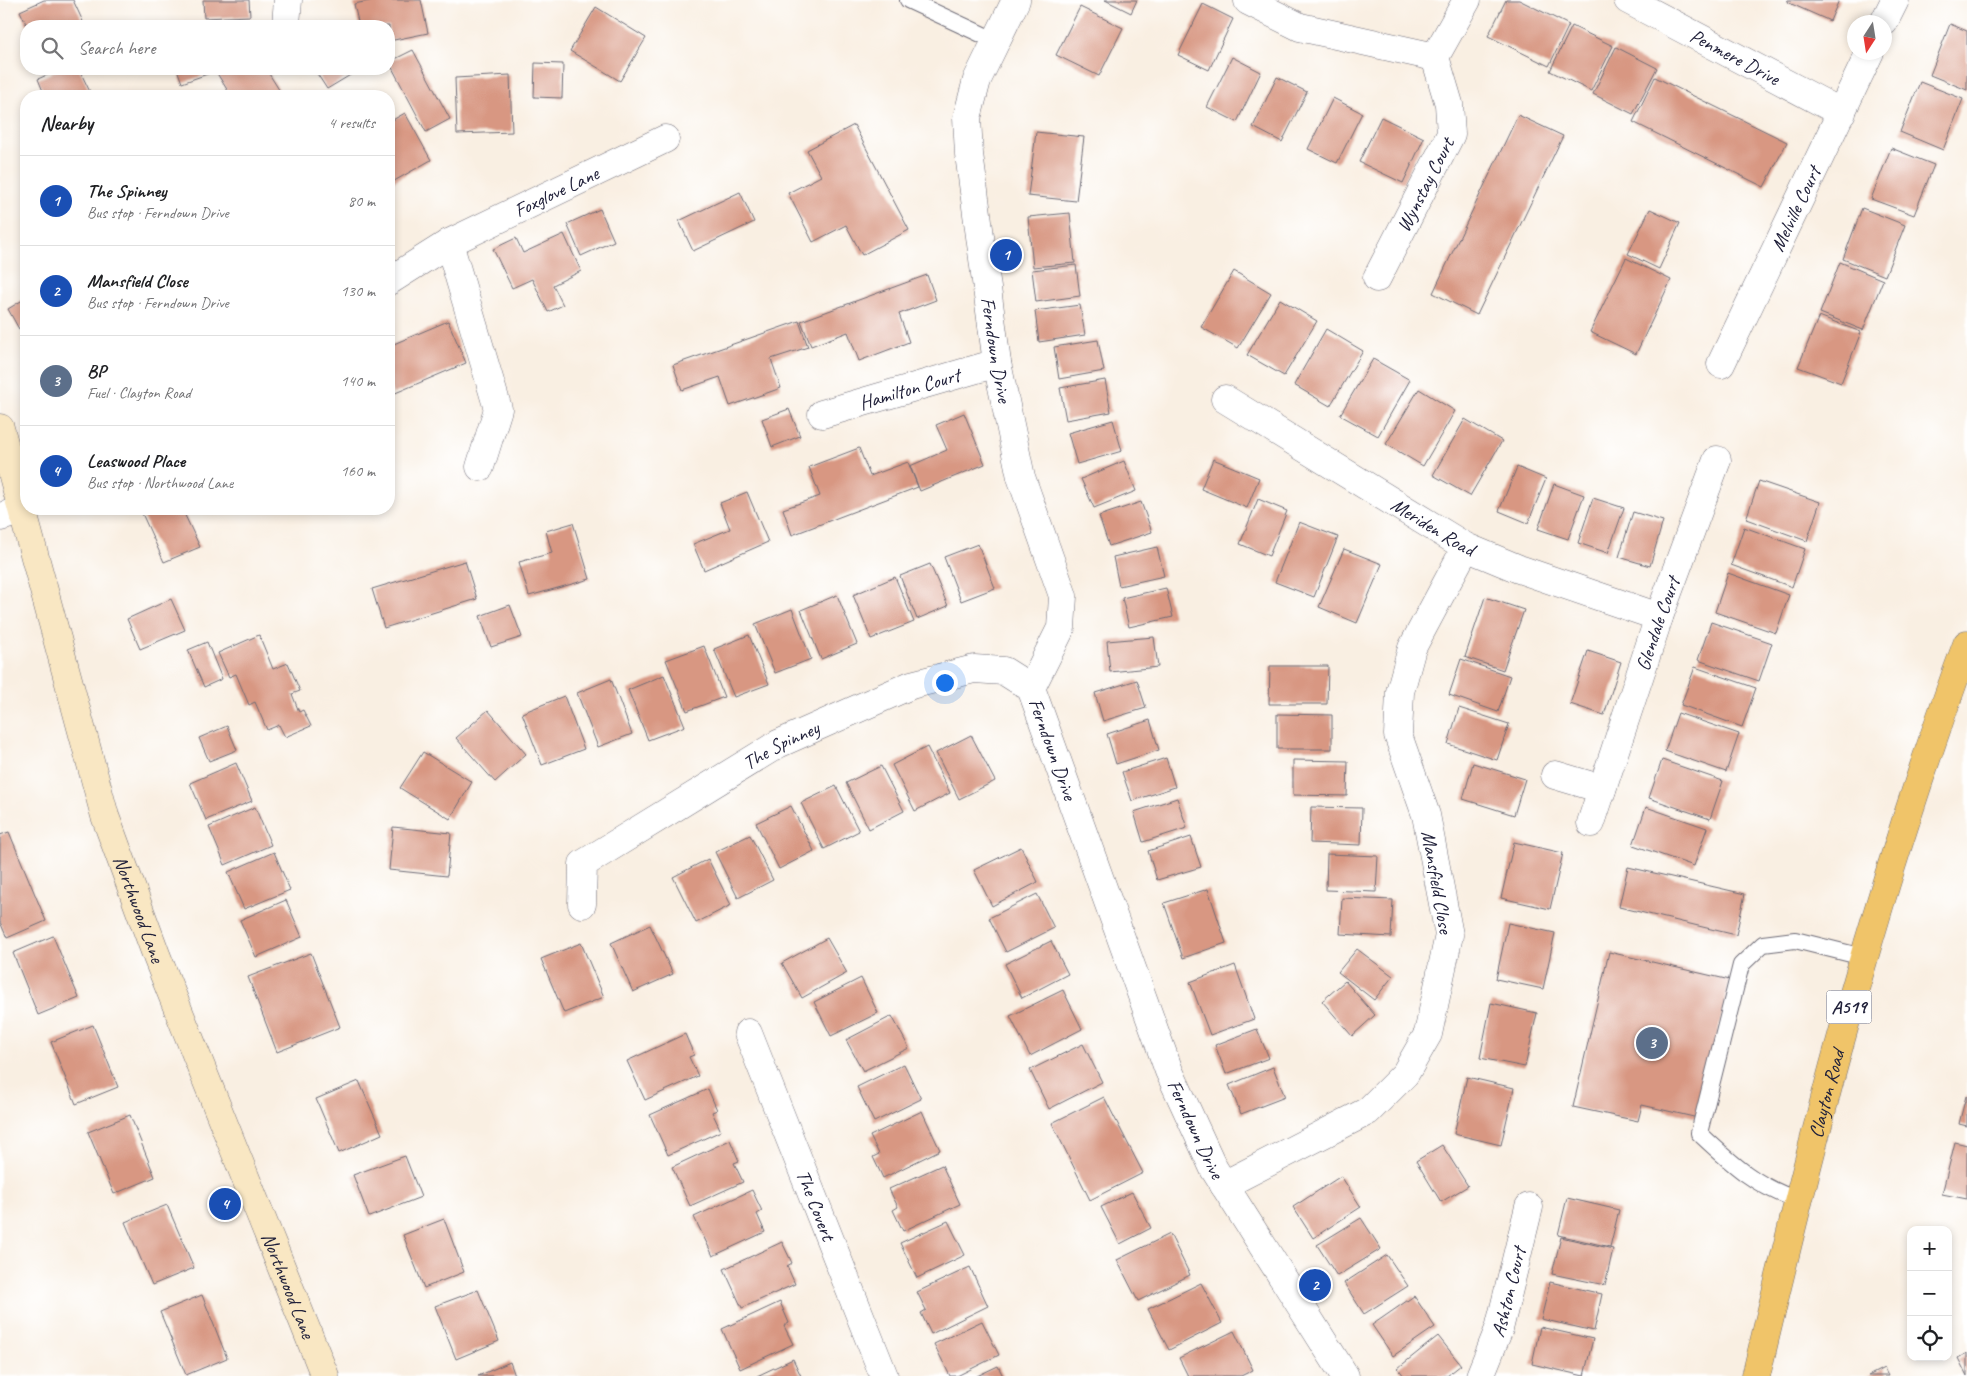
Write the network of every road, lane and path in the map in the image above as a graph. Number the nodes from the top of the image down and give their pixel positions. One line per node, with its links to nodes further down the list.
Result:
1 (908, 0): 8 (lane)
2 (1016, 0): 8 (street, Ferndown Drive)
3 (1467, 0): 9 (street)
4 (1628, 0): 11 (street, Penmere Drive)
5 (1895, 0): 7 (street)
6 (1248, 2): 9 (street)
7 (1888, 15)
8 (996, 41): 16 (street, Ferndown Drive)
9 (1435, 57): 15 (street, Wynstay Court)
10 (1866, 60): 11 (street, Melville Court)
11 (1842, 113): 17 (street, Melville Court)
12 (664, 139): 13 (street, Foxglove Lane)
13 (449, 243): 14 (street, Foxglove Lane); 22 (street)
14 (395, 277)
15 (1377, 278)
16 (997, 363): 19 (street, Hamilton Court); 27 (street, Ferndown Drive)
17 (1722, 364)
18 (1225, 399): 24 (street, Meriden Road)
19 (822, 414)
20 (0, 428): 23 (street, Northwood Lane)
21 (1717, 460): 25 (street, Glendale Court)
22 (480, 467)
23 (16, 512): 37 (street, Northwood Lane)
24 (1466, 547): 25 (street, Meriden Road); 34 (street, Mansfield Close)
25 (1658, 617): 29 (street, Glendale Court)
26 (1967, 644): 32 (main road, Clayton Road / A519)
27 (1032, 688): 31 (street, The Spinney); 34 (street, Ferndown Drive)
28 (1555, 774): 29 (street)
29 (1602, 789): 30 (street, Glendale Court)
30 (1591, 823)
31 (582, 904)
32 (1863, 957): 35 (main road, Clayton Road / A519); 35 (lane)
33 (748, 1033): 38 (street, The Covert)
34 (1224, 1185): 39 (street, Ferndown Drive)
35 (1797, 1199): 41 (main road, Clayton Road / A519)
36 (1529, 1207): 40 (street, Ashton Court)
37 (324, 1376)
38 (884, 1376)
39 (1345, 1376)
40 (1480, 1376)
41 (1756, 1376)

